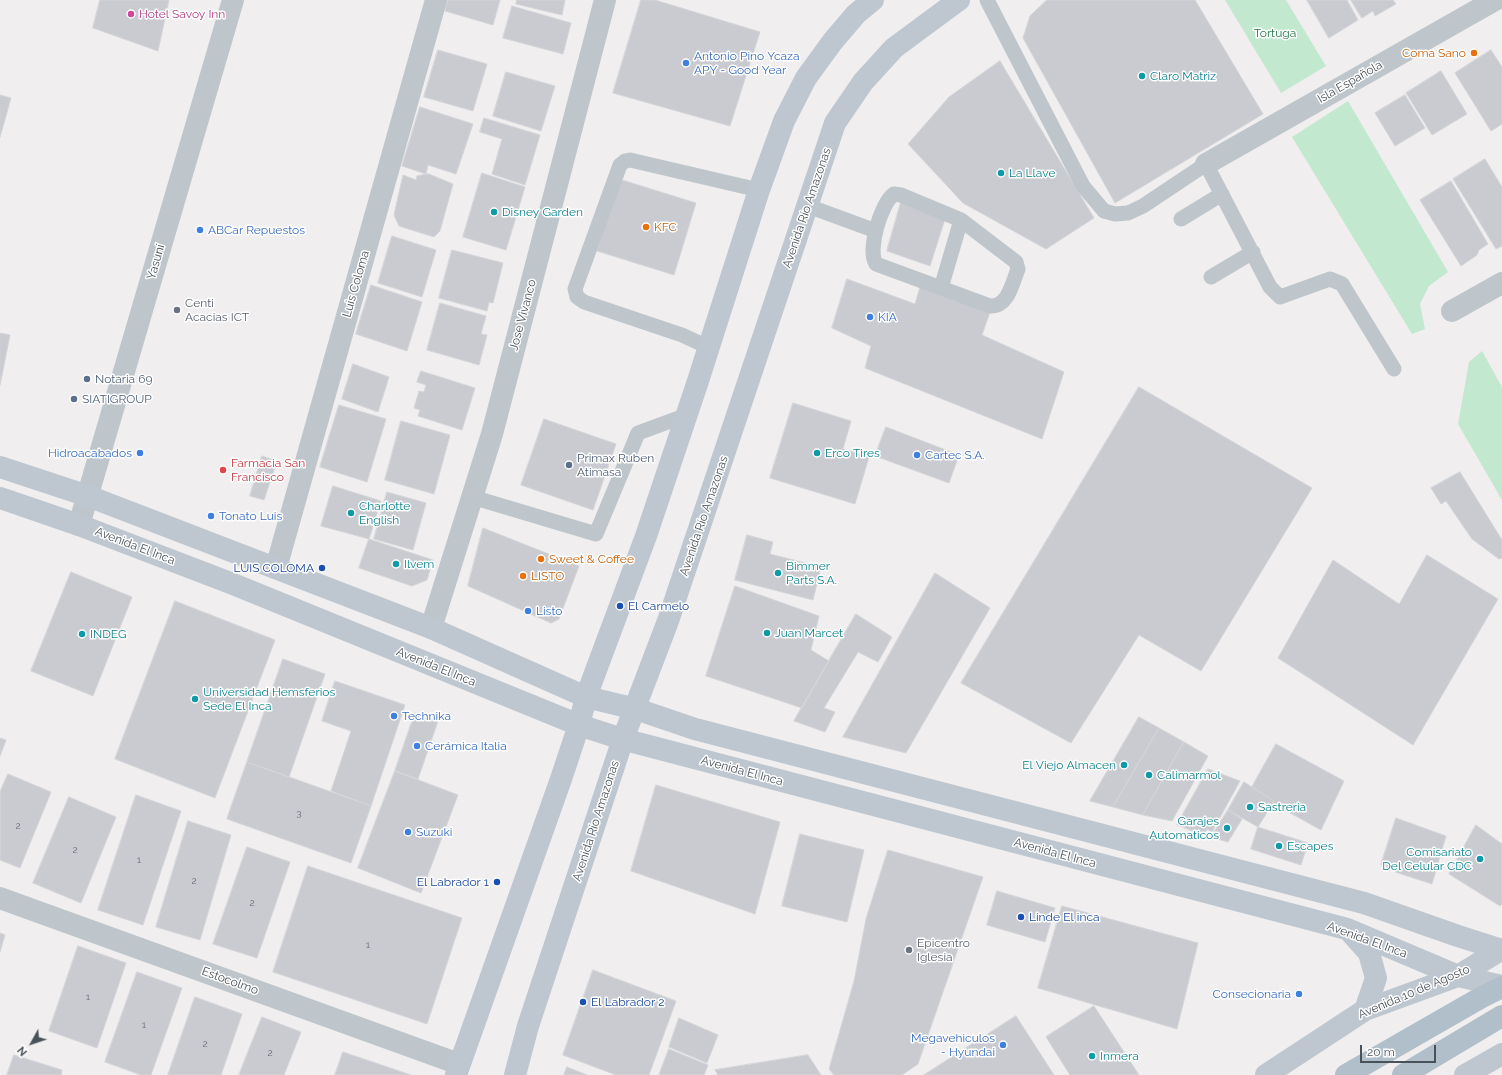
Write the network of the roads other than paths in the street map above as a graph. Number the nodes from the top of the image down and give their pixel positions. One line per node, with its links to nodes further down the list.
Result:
1 (233, 0): 24 (street, Yasuní)
2 (436, 0): 28 (street, Luis Coloma)
3 (605, 0): 25 (street, Jose Vivanco)
4 (873, 0): 9 (main road)
5 (959, 0): 11 (main road, Avenida Río Amazonas)
6 (987, 0): 8 (lane)
7 (1494, 0): 8 (street, Isla Española)
8 (1206, 164): 10 (lane)
9 (759, 190): 20 (main road); 20 (lane)
10 (1222, 194): 12 (lane); 15 (lane)
11 (808, 206): 14 (lane); 31 (main road, Avenida Río Amazonas)
12 (1181, 219)
13 (961, 220): 14 (lane); 18 (lane); 18 (lane)
14 (876, 231): 18 (lane)
15 (1253, 252): 16 (lane); 21 (lane)
16 (1212, 277)
17 (1502, 284): 19 (street)
18 (941, 288)
19 (1452, 311)
20 (708, 347): 22 (main road)
21 (1394, 369)
22 (687, 415): 25 (lane); 30 (main road)
23 (0, 467): 24 (main road)
24 (88, 496): 27 (street, Yasuní); 28 (main road)
25 (472, 497): 29 (street, Jose Vivanco)
26 (0, 498): 27 (main road, Avenida El Inca)
27 (79, 525): 32 (main road, Avenida El Inca)
28 (276, 568): 29 (main road)
29 (431, 628): 30 (main road)
30 (586, 696): 31 (main road); 32 (main road)
31 (636, 710): 33 (main road, Avenida Río Amazonas); 36 (main road)
32 (579, 725): 33 (main road, Avenida El Inca); 42 (main road)
33 (623, 739): 35 (main road, Avenida El Inca); 43 (main road, Avenida Río Amazonas)
34 (0, 898): 42 (street, Estocolmo)
35 (1347, 930): 37 (main road, Avenida El Inca); 39 (main road)
36 (1502, 949): 37 (main road, Avenida 10 de Agosto)
37 (1458, 976): 38 (main road, Avenida El Inca); 39 (main road, Avenida 10 de Agosto)
38 (1502, 986): 45 (main road)
39 (1365, 1010): 44 (main road, Avenida 10 de Agosto)
40 (1502, 1016): 46 (main road)
41 (1502, 1054): 47 (main road)
42 (458, 1069)
43 (515, 1075)
44 (1266, 1075)
45 (1346, 1075)
46 (1403, 1075)
47 (1465, 1075)

